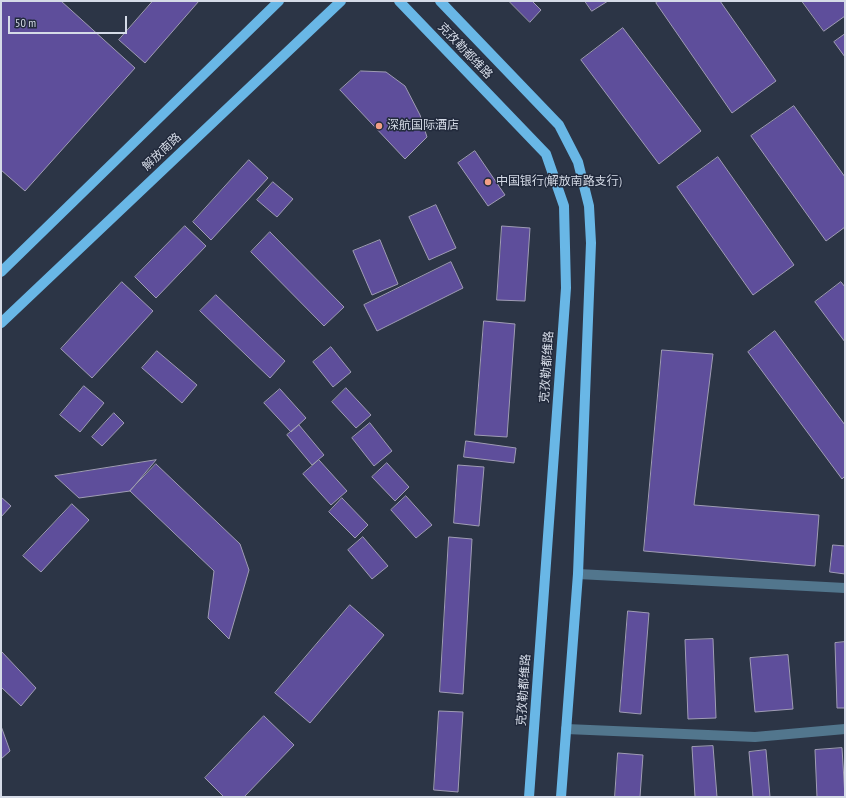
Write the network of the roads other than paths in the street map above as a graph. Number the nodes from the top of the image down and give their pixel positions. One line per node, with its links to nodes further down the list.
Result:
1 (279, 1): 5 (main road)
2 (341, 1): 6 (main road, 解放南路)
3 (398, 1): 11 (main road, 克孜勒都维路)
4 (440, 1): 7 (main road, 克孜勒都维路)
5 (1, 272)
6 (1, 323)
7 (578, 574): 8 (street); 10 (main road, 克孜勒都维路)
8 (845, 588)
9 (845, 728): 10 (street)
10 (566, 729): 12 (main road, 克孜勒都维路)
11 (529, 797)
12 (562, 797)

